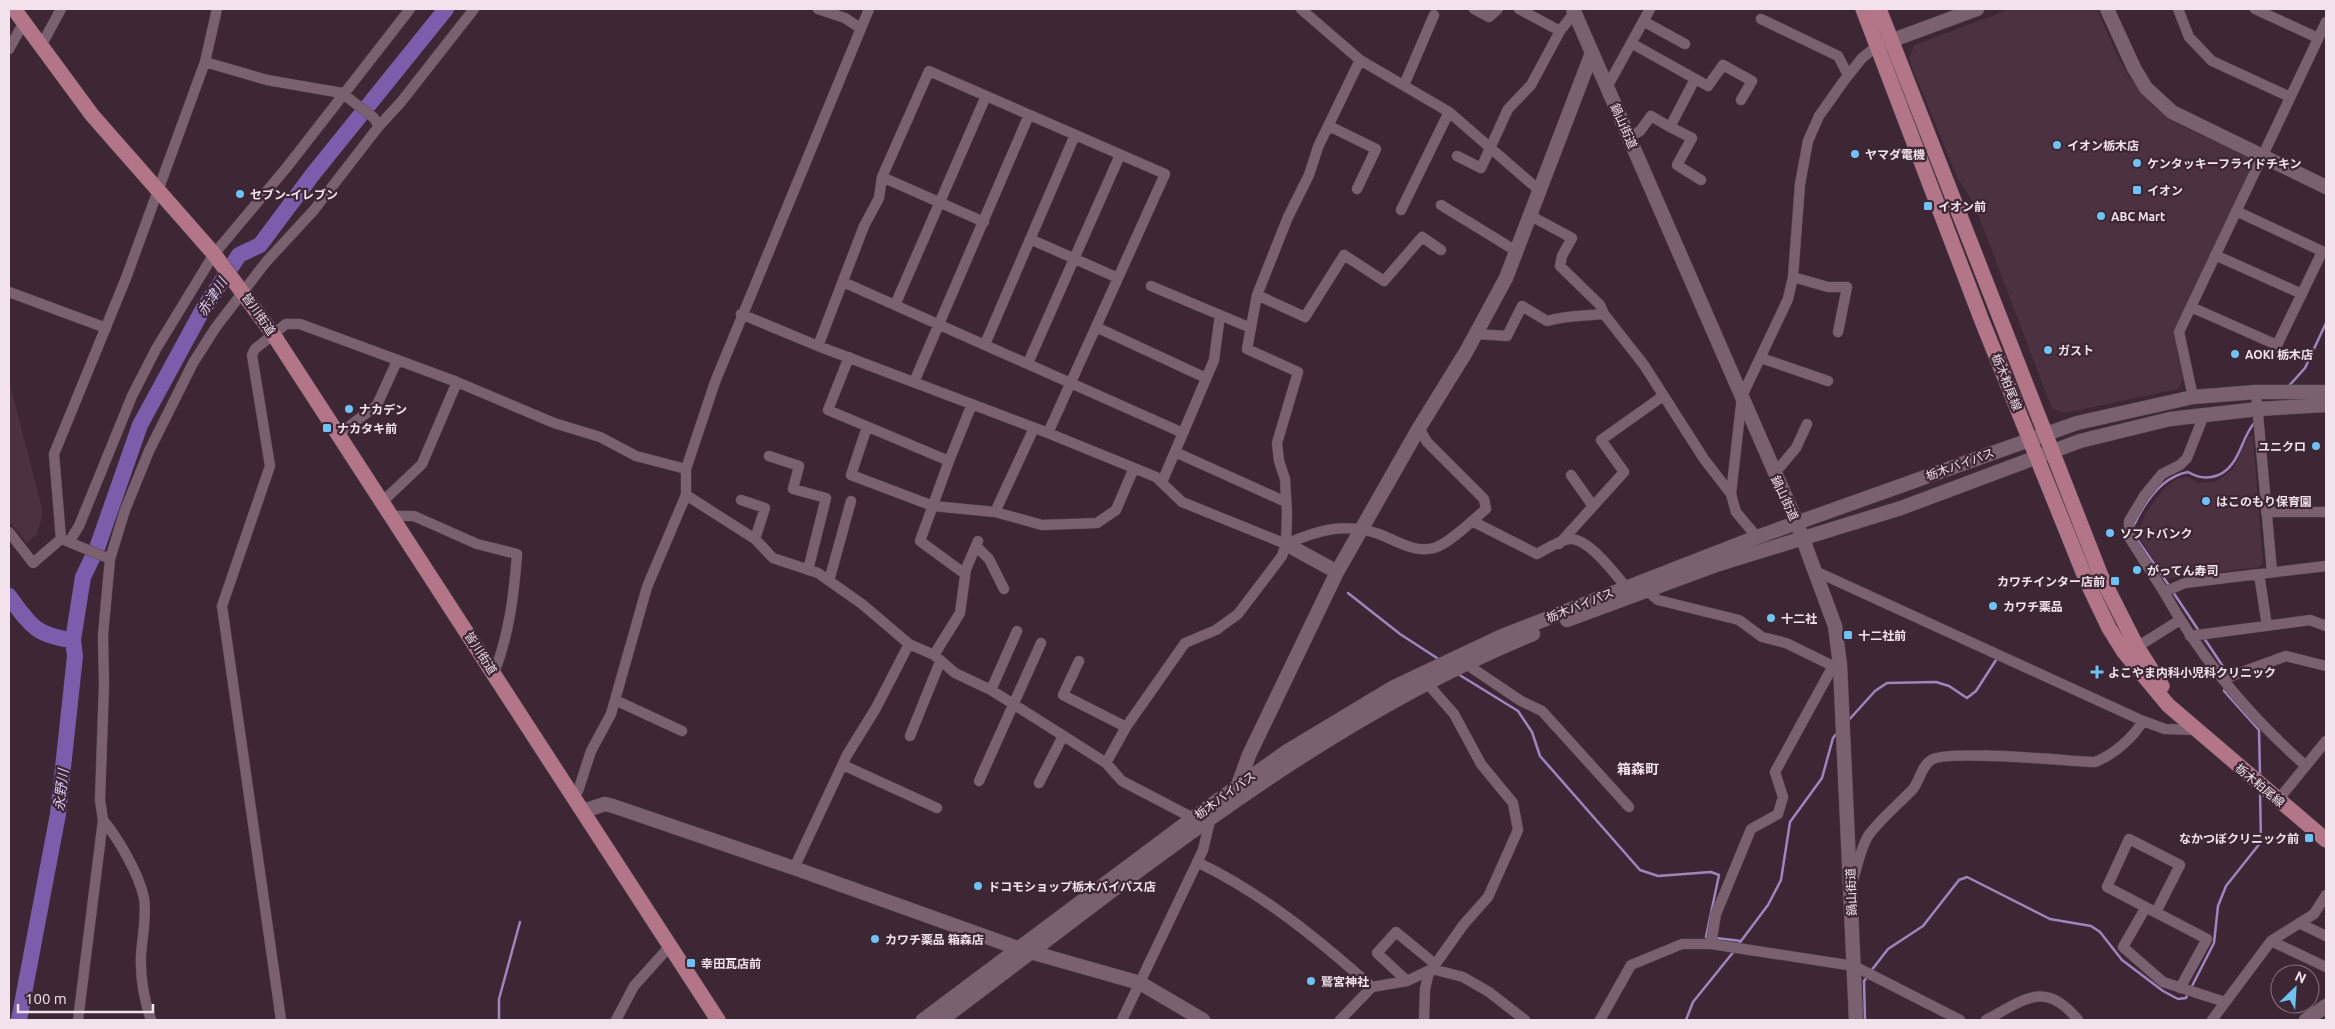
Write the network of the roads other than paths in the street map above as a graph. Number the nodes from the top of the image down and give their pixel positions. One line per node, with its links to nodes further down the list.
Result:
1 (61, 9): 30 (street)
2 (217, 9): 35 (street)
3 (410, 9): 40 (street)
4 (474, 9): 46 (street)
5 (818, 9): 24 (street)
6 (869, 9): 24 (street)
7 (1301, 9): 34 (street)
8 (1474, 9): 9 (street)
9 (1498, 9)
10 (1519, 9): 25 (street)
11 (1650, 9): 22 (street)
12 (1863, 9): 31 (main road, 栃木粕尾線)
13 (1879, 9): 27 (main road, 栃木粕尾線)
14 (1977, 9): 27 (main road)
15 (2107, 9): 54 (main road)
16 (2178, 9): 42 (street)
17 (2255, 9): 26 (street)
18 (1573, 11): 25 (street); 33 (main road, 鍋山街道)
19 (18, 12): 30 (main road); 32 (street)
20 (1434, 15): 38 (street)
21 (1761, 19): 36 (street)
22 (1643, 21): 28 (street); 29 (street)
23 (2326, 22): 26 (street)
24 (860, 28): 84 (street)
25 (1560, 31): 51 (street)
26 (2318, 38): 42 (street)
27 (1892, 41): 31 (main road); 121 (main road, 栃木粕尾線)
28 (1631, 43): 37 (street); 39 (street)
29 (1685, 44)
30 (41, 46): 58 (main road)
31 (1877, 46): 36 (street); 122 (main road, 栃木粕尾線)
32 (9, 48)
33 (1592, 53): 39 (main road, 鍋山街道); 60 (main road)
34 (1360, 60): 38 (street); 47 (street)
35 (205, 62): 40 (street); 58 (street)
36 (1848, 75): 74 (street)
37 (1695, 79): 43 (street); 48 (street)
38 (1404, 85): 44 (street)
39 (1606, 87): 50 (main road, 鍋山街道)
40 (343, 95): 46 (street); 72 (street)
41 (986, 96): 45 (street); 55 (street); 61 (street)
42 (2290, 97): 54 (street)
43 (1741, 100)
44 (1449, 112): 51 (street); 63 (street)
45 (1029, 115): 49 (street); 66 (street)
46 (376, 122): 78 (street)
47 (1328, 126): 59 (street); 81 (street)
48 (1670, 127): 50 (street); 56 (street)
49 (1075, 135): 52 (street); 67 (street)
50 (1629, 137): 108 (main road, 鍋山街道)
51 (1489, 146): 53 (street); 60 (street)
52 (1120, 155): 73 (street); 75 (street)
53 (1457, 156)
54 (2261, 156): 57 (main road); 64 (street)
55 (882, 177): 61 (street); 76 (street)
56 (1701, 180)
57 (2326, 186)
58 (158, 188): 72 (main road); 89 (street)
59 (1357, 189)
60 (1540, 191): 65 (main road)
61 (939, 202): 66 (street); 82 (street)
62 (1441, 205): 69 (street)
63 (1401, 210)
64 (2236, 210): 70 (street); 71 (street)
65 (1531, 216): 69 (main road); 85 (street)
66 (984, 222): 87 (street)
67 (1030, 239): 73 (street); 94 (street)
68 (1441, 250): 81 (street)
69 (1516, 251): 93 (main road)
70 (2324, 252): 80 (street)
71 (2215, 255): 80 (street); 83 (street)
72 (216, 256): 78 (main road, 皆川街道); 152 (street)
73 (1075, 258): 75 (street); 99 (street)
74 (1793, 277): 91 (street); 97 (street)
75 (1118, 278): 88 (street)
76 (843, 282): 82 (street); 95 (street)
77 (1151, 286): 86 (street)
78 (242, 290): 92 (main road, 皆川街道); 155 (street)
79 (9, 292): 89 (street)
80 (2302, 294): 83 (street)
81 (1257, 295): 90 (street)
82 (894, 305): 87 (street)
83 (2191, 306): 109 (street)
84 (741, 314): 95 (street); 129 (street)
85 (1604, 314): 93 (street); 107 (street)
86 (1220, 315): 90 (street); 100 (street)
87 (940, 325): 94 (street); 103 (street)
88 (1096, 327): 100 (street); 104 (street)
89 (106, 328): 152 (street)
90 (1251, 328): 138 (street)
91 (1838, 332)
92 (273, 334): 98 (street); 120 (main road, 皆川街道); 234 (street)
93 (1476, 334): 117 (main road)
94 (985, 344): 99 (street)
95 (818, 346): 96 (street)
96 (848, 357): 103 (street); 115 (street)
97 (1760, 358): 101 (street); 108 (street)
98 (396, 361): 102 (street); 120 (street)
99 (1028, 363): 104 (street)
100 (1206, 378): 119 (street)
101 (1828, 381)
102 (457, 382): 129 (street); 137 (street)
103 (914, 382): 110 (street)
104 (1071, 382): 118 (street); 119 (street)
105 (2256, 392): 106 (main road, 栃木バイパス); 109 (main road, 栃木バイパス); 112 (street)
106 (2326, 392)
107 (1663, 396): 133 (street); 140 (street)
108 (1742, 396): 130 (main road, 鍋山街道); 133 (street)
109 (2193, 397): 121 (main road, 栃木バイパス)
110 (972, 404): 116 (street); 127 (street)
111 (2326, 405): 112 (main road, 栃木バイパス)
112 (2258, 408): 113 (main road, 栃木バイパス); 142 (street)
113 (2204, 415): 124 (main road, 栃木バイパス); 167 (street)
114 (1807, 424): 130 (street)
115 (868, 427): 127 (street); 139 (street)
116 (1034, 428): 118 (street); 141 (street)
117 (1419, 428): 145 (street); 147 (main road)
118 (1048, 433): 128 (street)
119 (1183, 433): 123 (street)
120 (339, 434): 137 (main road, 皆川街道)
121 (2046, 434): 122 (main road, 栃木バイパス); 124 (main road, 栃木粕尾線)
122 (2030, 440): 126 (main road, 栃木粕尾線); 146 (main road, 栃木バイパス)
123 (1175, 452): 132 (street); 138 (street)
124 (2053, 452): 126 (main road, 栃木バイパス); 175 (main road, 栃木粕尾線)
125 (769, 456): 157 (street)
126 (2037, 457): 150 (main road, 栃木バイパス); 189 (main road, 栃木粕尾線)
127 (948, 462): 139 (street)
128 (1134, 468): 132 (street); 141 (street)
129 (686, 469): 134 (street)
130 (1774, 474): 146 (main road, 鍋山街道)
131 (1571, 475): 140 (street)
132 (1162, 482): 153 (street)
133 (1731, 494): 149 (street)
134 (686, 495): 151 (street); 185 (street)
135 (741, 500): 151 (street)
136 (851, 501): 163 (street)
137 (382, 502): 144 (main road, 皆川街道)
138 (1286, 502): 153 (street)
139 (932, 506): 141 (street); 161 (street)
140 (1593, 506): 154 (street)
141 (995, 512)
142 (2266, 512): 143 (street); 160 (street)
143 (2326, 512)
144 (392, 516): 181 (main road, 皆川街道); 181 (street)
145 (1472, 521): 147 (street); 154 (street)
146 (1797, 523): 149 (main road, 栃木バイパス); 150 (main road, 鍋山街道)
147 (1363, 530): 153 (street); 159 (main road)
148 (9, 532): 152 (street)
149 (1757, 537): 164 (main road, 栃木バイパス)
150 (1803, 538): 158 (main road, 鍋山街道); 166 (main road, 栃木バイパス)
151 (755, 539): 157 (street)
152 (69, 542): 155 (street)
153 (1286, 544): 159 (main road); 188 (street)
154 (1559, 544): 164 (street)
155 (108, 558): 208 (street)
156 (2326, 566): 160 (street)
157 (808, 570): 163 (street)
158 (1815, 571): 179 (main road, 鍋山街道); 187 (street)
159 (1337, 572): 199 (main road)
160 (2272, 572): 162 (street)
161 (965, 574): 165 (street); 176 (street)
162 (2259, 574): 167 (street); 169 (street)
163 (830, 581): 174 (street)
164 (1626, 587): 199 (main road, 栃木バイパス)
165 (1004, 589)
166 (1646, 591): 178 (main road, 栃木バイパス); 179 (street)
167 (2164, 592): 168 (street)
168 (2180, 620): 172 (street); 175 (street)
169 (2267, 626): 170 (street); 172 (street)
170 (2326, 626)
171 (1017, 632): 184 (street)
172 (2190, 636): 182 (street)
173 (1041, 643): 186 (street)
174 (909, 644): 176 (street); 195 (street)
175 (2137, 648): 189 (main road, 栃木粕尾線)
176 (937, 658): 184 (street); 191 (street)
177 (1079, 661): 188 (street)
178 (1466, 664): 183 (main road, 栃木バイパス); 203 (street)
179 (1837, 666): 212 (main road, 鍋山街道); 219 (street)
180 (2326, 666): 182 (street)
181 (494, 673): 200 (main road, 皆川街道)
182 (2223, 679): 196 (street)
183 (1427, 683): 202 (main road, 栃木バイパス); 224 (street)
184 (991, 690): 186 (street)
185 (615, 700): 190 (street); 200 (street)
186 (1013, 705): 192 (street); 197 (street)
187 (2143, 721): 189 (street); 212 (street)
188 (1126, 727): 194 (street)
189 (2194, 730): 201 (main road, 栃木粕尾線)
190 (682, 731)
191 (910, 736)
192 (1063, 736): 194 (street); 198 (street)
193 (2326, 741): 196 (street)
194 (1106, 763): 207 (street)
195 (843, 765): 204 (street); 211 (street)
196 (2306, 766): 201 (street)
197 (979, 781)
198 (1039, 783)
199 (1238, 785): 202 (main road); 206 (main road, 栃木バイパス)
200 (572, 794): 205 (main road, 皆川街道)
201 (2278, 800): 209 (main road, 栃木粕尾線)
202 (1229, 804): 206 (main road, 栃木バイパス)
203 (1628, 807)
204 (937, 808)
205 (583, 811): 211 (main road); 220 (main road, 皆川街道)
206 (1212, 811): 207 (main road, 栃木バイパス); 210 (street); 221 (main road, 栃木バイパス)
207 (1193, 818): 221 (main road, 栃木バイパス)
208 (103, 820): 232 (street); 233 (street)
209 (2326, 840)
210 (1197, 862): 226 (street); 227 (street)
211 (794, 868): 221 (main road)
212 (1851, 886): 222 (main road, 鍋山街道)
213 (2326, 895): 216 (street)
214 (2146, 907): 215 (street); 215 (street); 228 (street)
215 (2156, 912): 228 (street)
216 (2299, 923): 217 (street); 218 (street)
217 (2326, 936)
218 (2271, 942): 223 (street); 229 (street)
219 (1712, 944): 222 (street); 243 (street)
220 (670, 946): 235 (street); 236 (main road, 皆川街道)
221 (1026, 951): 226 (main road); 237 (main road, 栃木バイパス); 238 (main road, 栃木バイパス)
222 (1854, 966): 244 (main road, 鍋山街道); 245 (street)
223 (2326, 967)
224 (1432, 968): 225 (street); 225 (street); 241 (street); 242 (street)
225 (1407, 981): 227 (street)
226 (1140, 983): 239 (street); 240 (main road)
227 (1372, 987): 231 (street)
228 (2180, 988): 229 (street)
229 (2225, 1002): 248 (street)
230 (2326, 1006): 249 (main road)
231 (1344, 1019)
232 (78, 1020)
233 (151, 1020)
234 (281, 1020)
235 (616, 1020)
236 (718, 1020)
237 (923, 1020)
238 (941, 1020)
239 (1122, 1020)
240 (1203, 1020)
241 (1424, 1020)
242 (1526, 1020)
243 (1600, 1020)
244 (1856, 1020)
245 (1960, 1020)
246 (1986, 1020): 247 (street)
247 (2078, 1020)
248 (2212, 1020)
249 (2306, 1020)

